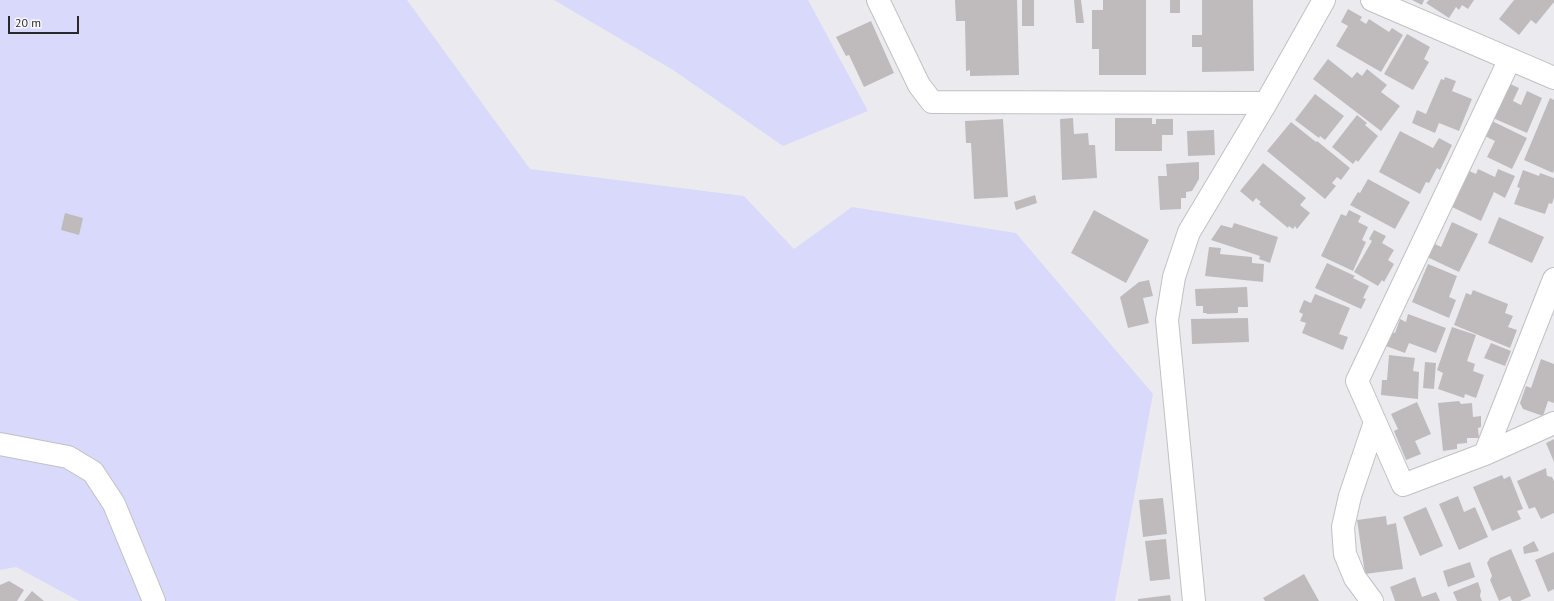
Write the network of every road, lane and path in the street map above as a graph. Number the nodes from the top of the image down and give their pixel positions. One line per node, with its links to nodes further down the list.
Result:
1 (878, 0): 6 (street)
2 (1324, 0): 6 (street)
3 (1372, 0): 4 (street)
4 (1510, 59): 5 (street); 8 (street)
5 (1554, 78)
6 (1266, 104): 13 (street)
7 (1554, 279): 11 (street)
8 (1375, 422): 11 (street); 14 (street)
9 (1554, 423): 11 (street)
10 (0, 444): 12 (street)
11 (1485, 454)
12 (154, 601)
13 (1194, 601)
14 (1372, 601)

